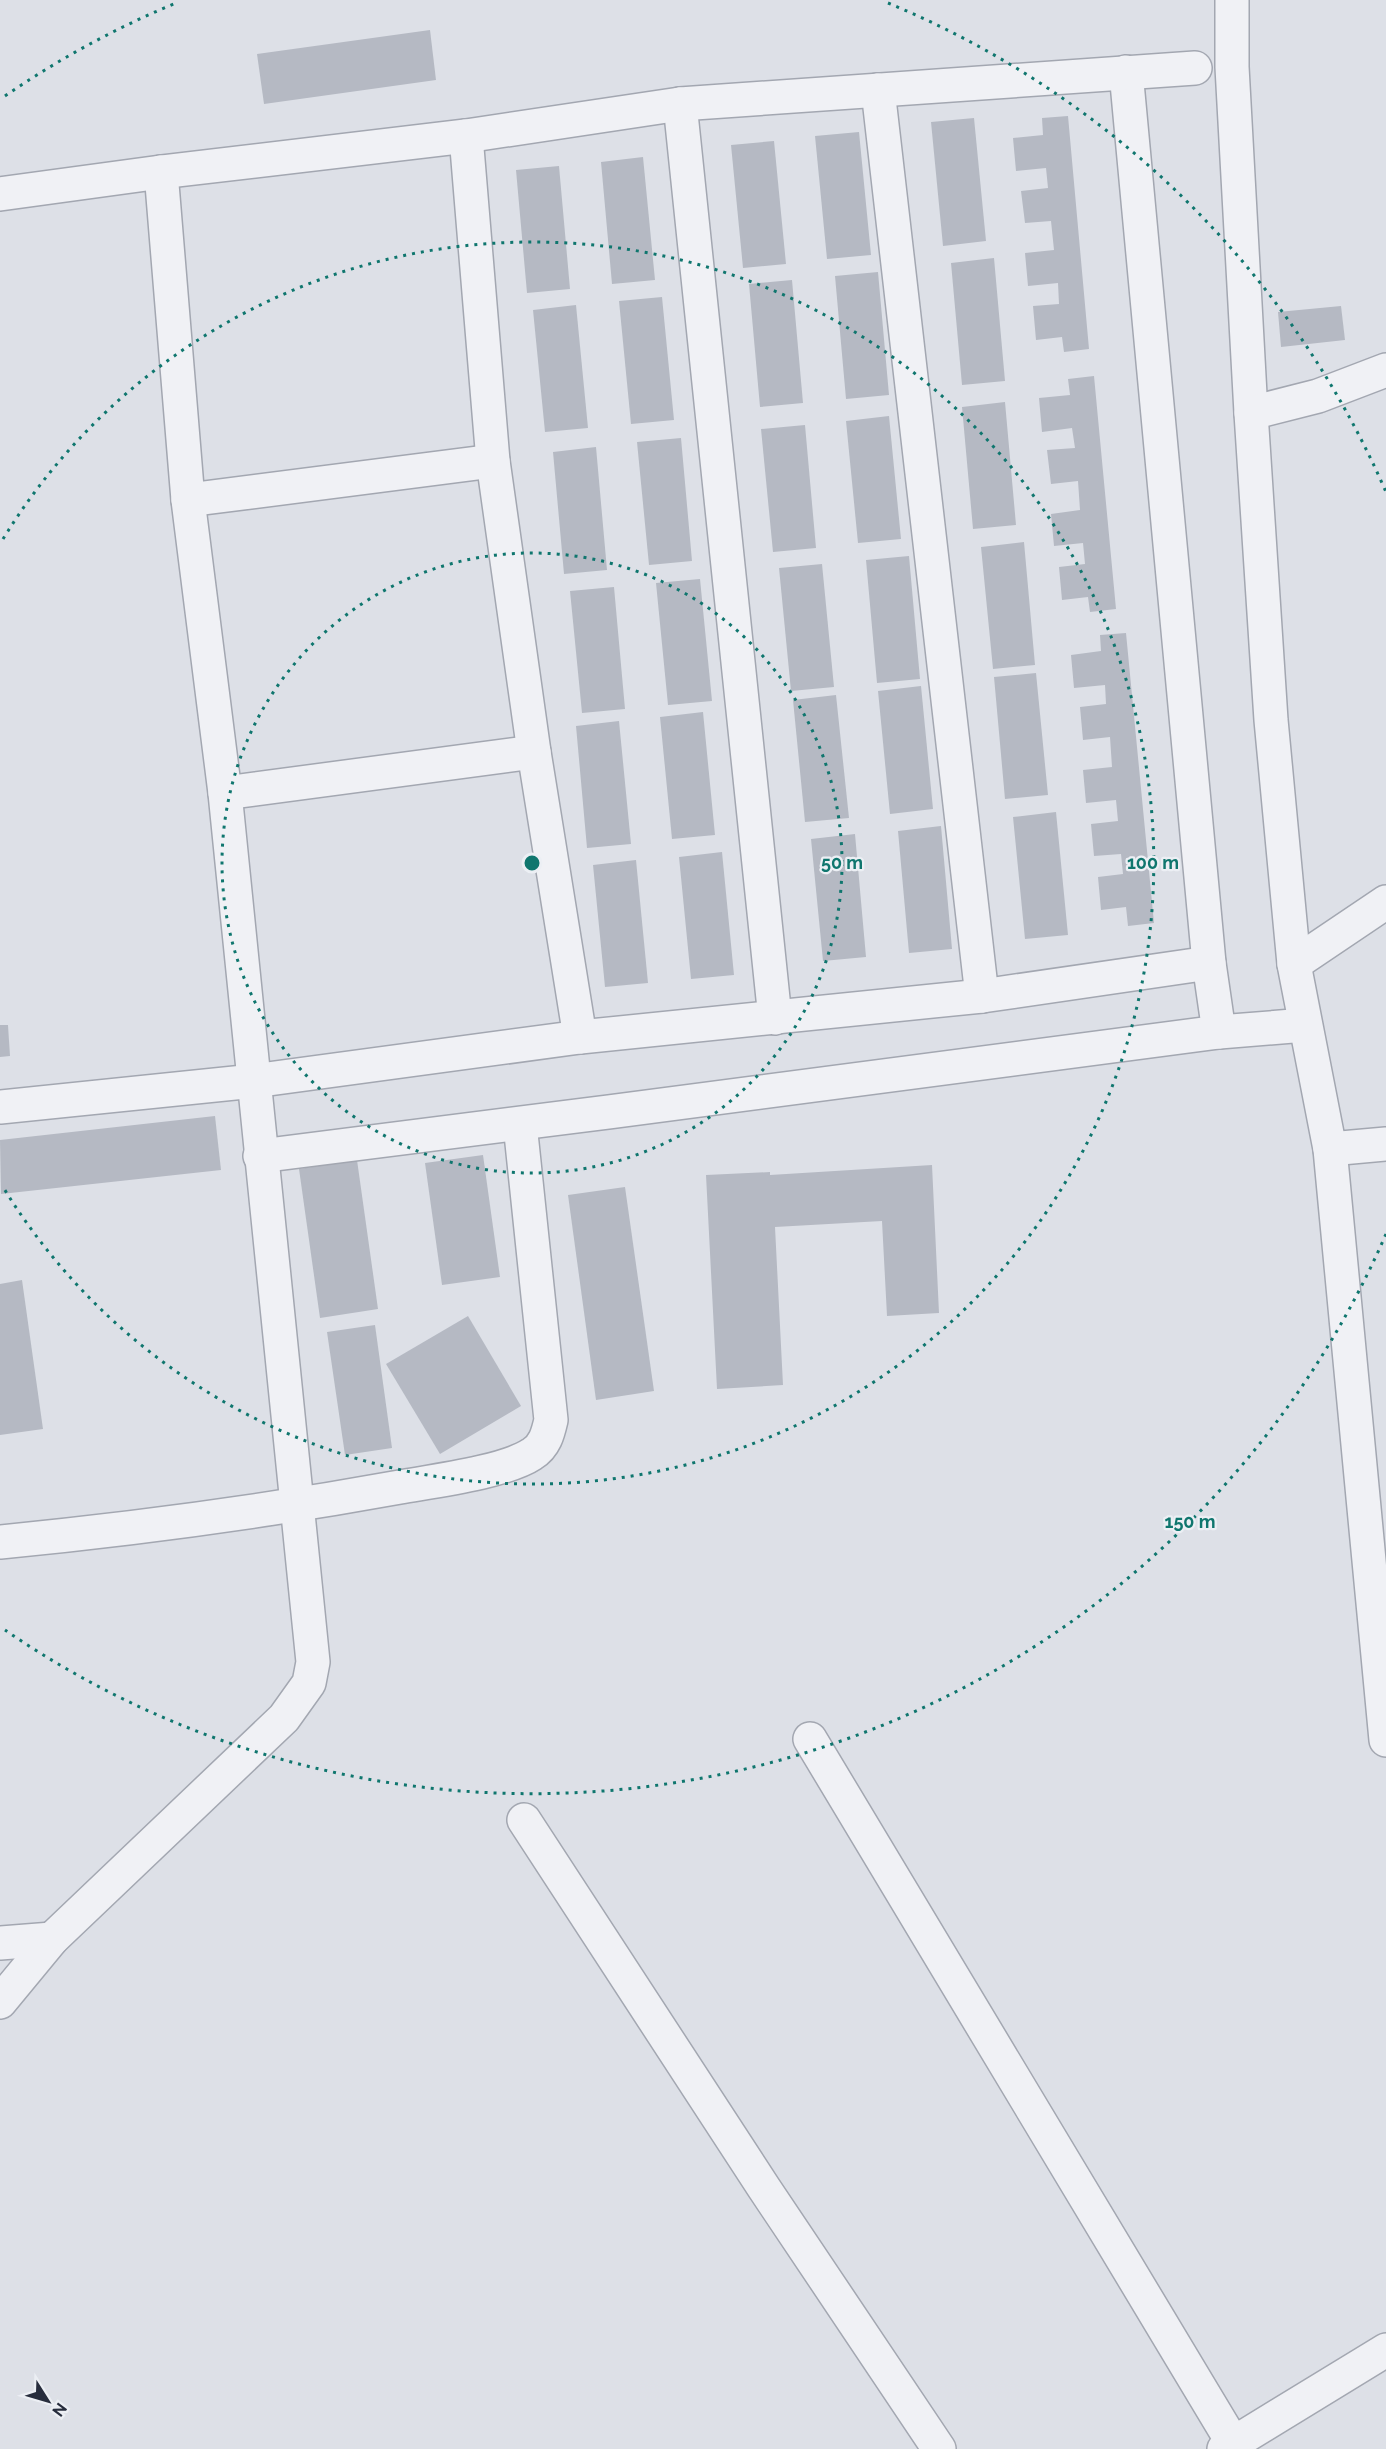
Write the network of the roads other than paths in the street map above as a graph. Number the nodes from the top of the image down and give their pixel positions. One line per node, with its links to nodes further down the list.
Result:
1 (1232, 0): 10 (street)
2 (1195, 68): 3 (street)
3 (1126, 72): 4 (street); 16 (street)
4 (878, 90): 5 (street); 18 (street)
5 (680, 104): 6 (street); 19 (street)
6 (466, 136): 7 (street); 11 (street)
7 (161, 172): 8 (street); 12 (street)
8 (0, 194)
9 (1386, 370): 10 (street)
10 (1251, 413): 17 (street)
11 (493, 460): 12 (street); 13 (street)
12 (188, 500): 14 (street)
13 (534, 752): 14 (street); 22 (street)
14 (225, 793): 23 (street)
15 (1386, 902): 17 (street)
16 (1209, 963): 18 (street); 21 (street)
17 (1294, 964): 20 (street)
18 (982, 996): 19 (street)
19 (775, 1018): 22 (street)
20 (1305, 1025): 21 (street); 27 (street)
21 (1219, 1032): 25 (street)
22 (580, 1037): 23 (street)
23 (254, 1080): 24 (street); 28 (street)
24 (0, 1107)
25 (520, 1124): 28 (street); 29 (street)
26 (1386, 1144): 27 (street)
27 (1330, 1149): 32 (street)
28 (260, 1156): 29 (street)
29 (297, 1505): 30 (street); 34 (street)
30 (0, 1542)
31 (810, 1739): 38 (street)
32 (1386, 1740)
33 (524, 1820): 39 (street)
34 (52, 1939): 35 (street); 36 (street)
35 (0, 1943)
36 (0, 2002)
37 (1386, 2350): 38 (street)
38 (1228, 2446)
39 (939, 2449)

